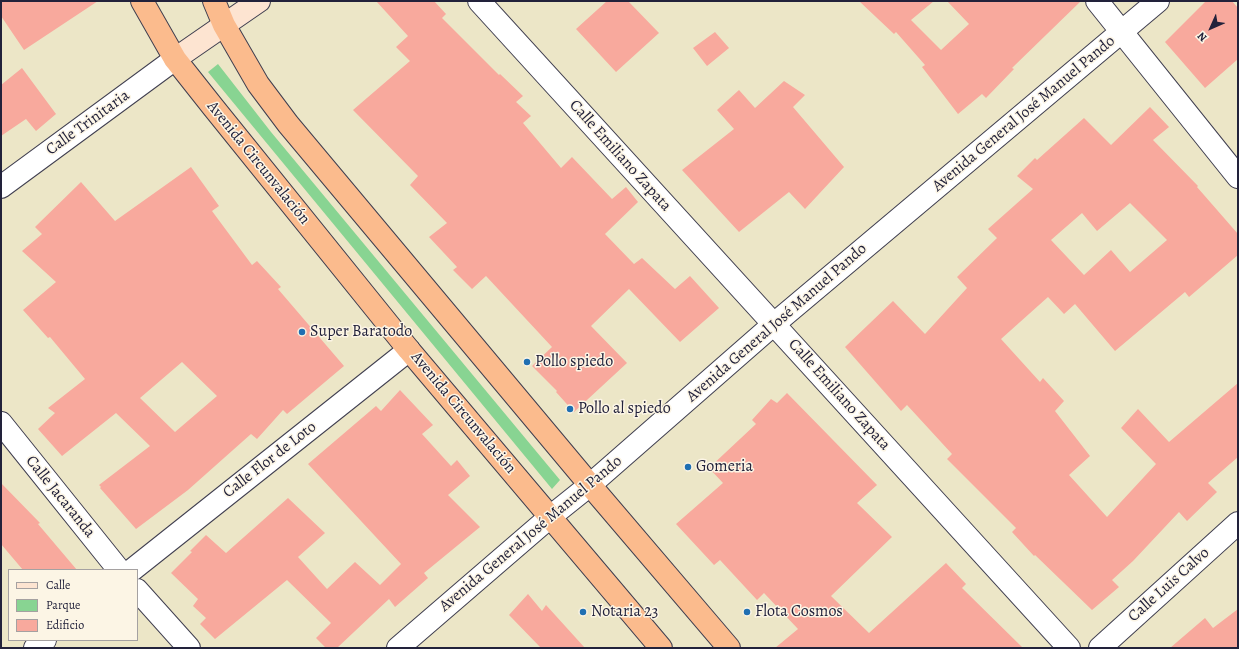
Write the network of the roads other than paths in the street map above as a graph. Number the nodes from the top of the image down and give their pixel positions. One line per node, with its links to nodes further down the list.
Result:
1 (142, 1): 9 (highway, Avenida Circunvalación)
2 (214, 1): 7 (highway)
3 (259, 1): 7 (main road)
4 (479, 1): 12 (street, Calle Emiliano Zapata)
5 (1097, 1): 8 (street)
6 (1158, 1): 8 (street, Avenida General José Manuel Pando)
7 (224, 25): 9 (main road); 15 (highway)
8 (1122, 32): 10 (street); 12 (street, Avenida General José Manuel Pando)
9 (175, 59): 11 (street, Calle Trinitaria); 13 (highway, Avenida Circunvalación)
10 (1238, 177)
11 (1, 188)
12 (774, 324): 15 (street, Avenida General José Manuel Pando); 27 (street, Calle Emiliano Zapata)
13 (409, 350): 16 (highway, Avenida Circunvalación); 19 (street, Calle Flor de Loto)
14 (1, 423): 18 (street, Calle Jacaranda)
15 (590, 485): 16 (street, Avenida General José Manuel Pando); 26 (highway)
16 (550, 517): 24 (street, Avenida General José Manuel Pando); 25 (highway, Avenida Circunvalación)
17 (1238, 523): 28 (street, Calle Luis Calvo)
18 (118, 569)
19 (133, 569)
20 (138, 591): 23 (street)
21 (44, 641): 22 (street)
22 (35, 648)
23 (189, 648)
24 (398, 648)
25 (661, 648)
26 (729, 648)
27 (1069, 648)
28 (1100, 648)

